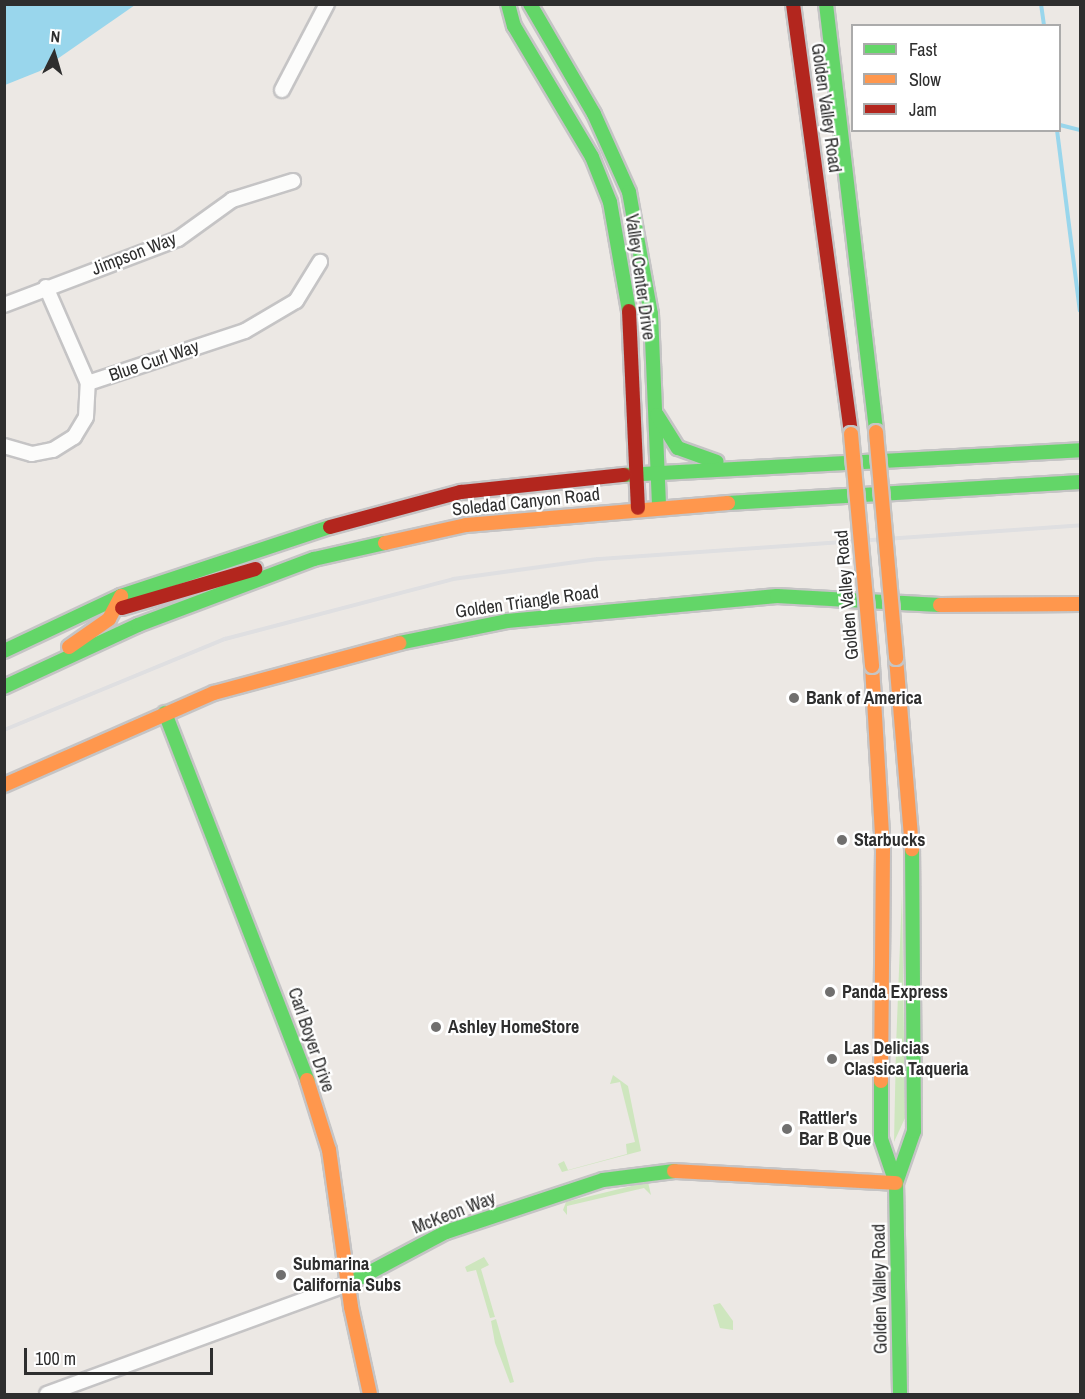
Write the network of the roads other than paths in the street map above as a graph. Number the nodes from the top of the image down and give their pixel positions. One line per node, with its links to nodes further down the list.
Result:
1 (327, 4): 6 (street)
2 (508, 4): 17 (main road, Valley Center Drive)
3 (530, 4): 12 (main road, Valley Center Drive)
4 (793, 4): 29 (main road, Golden Valley Road, bridge)
5 (826, 4): 29 (main road, Golden Valley Road, bridge)
6 (282, 90)
7 (293, 182): 9 (street, Jimpson Way)
8 (320, 262): 11 (street, Blue Curl Way)
9 (46, 287): 10 (street, Jimpson Way); 11 (street)
10 (4, 305)
11 (88, 383): 13 (street, Blue Curl Way)
12 (655, 410): 15 (main road); 16 (main road, Valley Center Drive)
13 (4, 446)
14 (1080, 450): 15 (main road, Soledad Canyon Road)
15 (738, 467): 16 (main road, Soledad Canyon Road)
16 (657, 471): 17 (main road, Soledad Canyon Road); 19 (main road, Valley Center Drive)
17 (638, 472): 20 (main road, Valley Center Drive); 22 (main road, Soledad Canyon Road)
18 (1080, 482): 19 (main road, Soledad Canyon Road)
19 (659, 507): 20 (main road, Soledad Canyon Road)
20 (638, 508): 21 (main road, Soledad Canyon Road)
21 (314, 559): 22 (main road); 25 (main road, Soledad Canyon Road)
22 (119, 602): 24 (main road, Soledad Canyon Road); 25 (main road)
23 (1080, 604): 27 (main road, Golden Triangle Road)
24 (4, 651)
25 (44, 669): 26 (main road, Soledad Canyon Road)
26 (4, 687)
27 (165, 712): 28 (main road, Golden Triangle Road); 30 (main road, Carl Boyer Drive)
28 (4, 785)
29 (896, 1183): 30 (main road, McKeon Way); 33 (main road, Golden Valley Road)
30 (348, 1284): 31 (street, McKeon Way); 32 (main road, Carl Boyer Drive)
31 (46, 1395)
32 (370, 1395)
33 (900, 1395)

